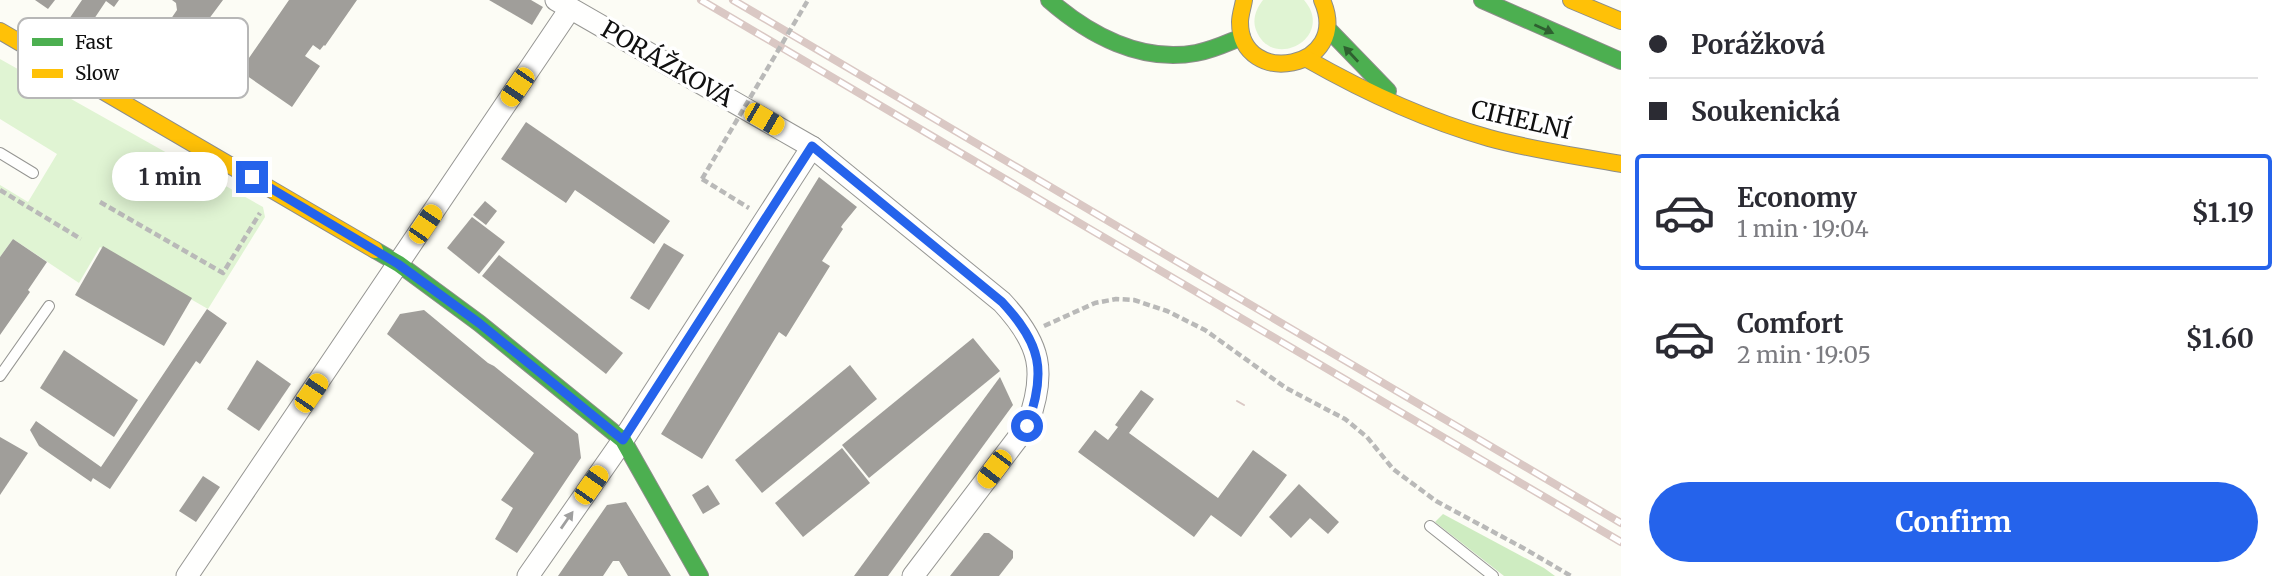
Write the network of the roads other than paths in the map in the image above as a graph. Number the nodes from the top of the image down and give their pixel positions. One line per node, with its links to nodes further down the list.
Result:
1 (1049, 0): 10 (main road)
2 (1244, 0): 10 (main road)
3 (1322, 0): 8 (main road)
4 (1482, 0): 13 (main road, one-way to 13)
5 (1572, 0): 7 (main road)
6 (563, 4): 16 (street, PORÁŽKOVÁ); 20 (street)
7 (1621, 21)
8 (1328, 29): 12 (main road); 15 (main road, CIHELNÍ, one-way to 8)
9 (0, 31): 11 (main road)
10 (1242, 37): 12 (main road)
11 (18, 41)
12 (1307, 58): 15 (main road, CIHELNÍ)
13 (1621, 61)
14 (115, 98): 20 (main road)
15 (1413, 112): 18 (main road, CIHELNÍ)
16 (812, 146): 23 (street); 28 (street, PORÁŽKOVÁ)
17 (0, 153): 19 (lane)
18 (1621, 164)
19 (33, 173)
20 (398, 264): 23 (main road); 25 (street)
21 (49, 306): 22 (lane)
22 (0, 376)
23 (623, 440): 26 (street, one-way to 23); 27 (main road)
24 (1430, 526): 29 (lane)
25 (187, 576)
26 (528, 576)
27 (700, 576)
28 (913, 576)
29 (1493, 576)

